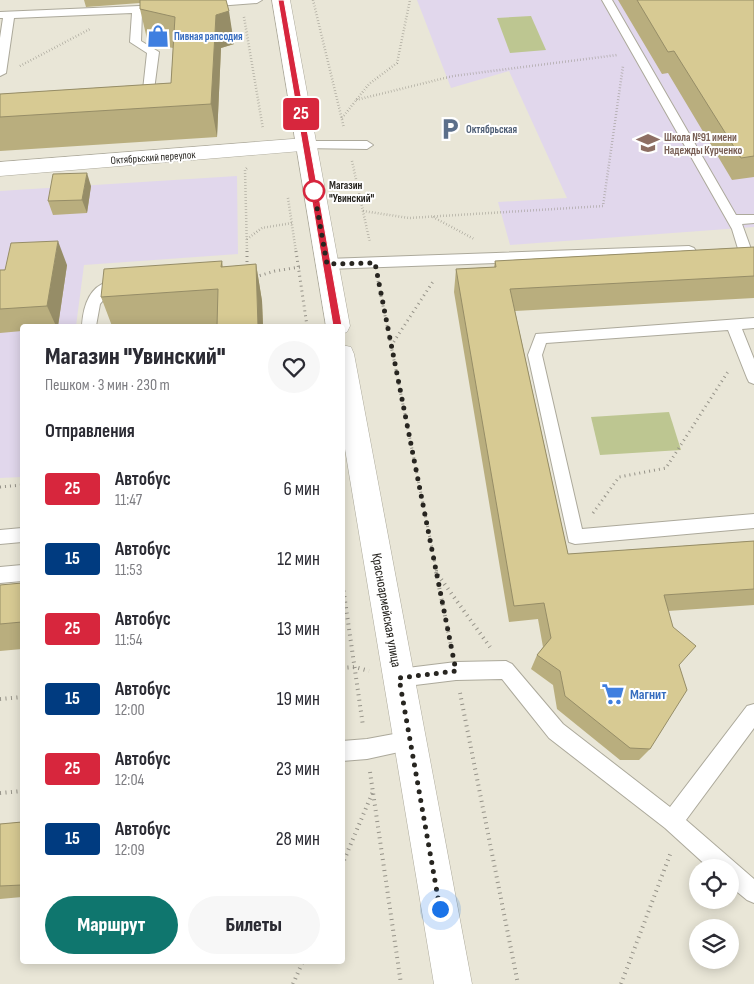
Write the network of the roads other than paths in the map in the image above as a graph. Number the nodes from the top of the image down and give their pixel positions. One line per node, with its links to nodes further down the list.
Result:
1 (258, 0): 4 (lane)
2 (281, 0): 10 (street)
3 (607, 0): 14 (lane)
4 (194, 5)
5 (175, 7): 6 (lane)
6 (131, 10): 7 (lane); 9 (lane)
7 (4, 15): 8 (lane)
8 (0, 73)
9 (128, 103)
10 (306, 145): 11 (lane); 12 (street, Октябрьский переулок); 17 (street)
11 (367, 145)
12 (0, 169)
13 (754, 219): 14 (lane)
14 (732, 220): 15 (lane)
15 (744, 249)
16 (705, 250): 17 (lane)
17 (327, 264): 21 (street)
18 (107, 287): 20 (lane)
19 (754, 323): 22 (lane)
20 (89, 324)
21 (338, 324)
22 (733, 324): 24 (lane); 25 (lane)
23 (345, 371): 30 (street, Красноармейская улица)
24 (754, 378)
25 (754, 521)
26 (20, 535): 27 (lane)
27 (0, 537)
28 (20, 573): 29 (lane)
29 (0, 575)
30 (399, 678): 32 (street, Красноармейская улица); 34 (lane)
31 (754, 713): 34 (lane)
32 (410, 741): 33 (lane); 38 (street, Красноармейская улица)
33 (345, 751)
34 (676, 824): 35 (lane)
35 (715, 859)
36 (739, 880): 37 (lane)
37 (754, 893)
38 (453, 984)

